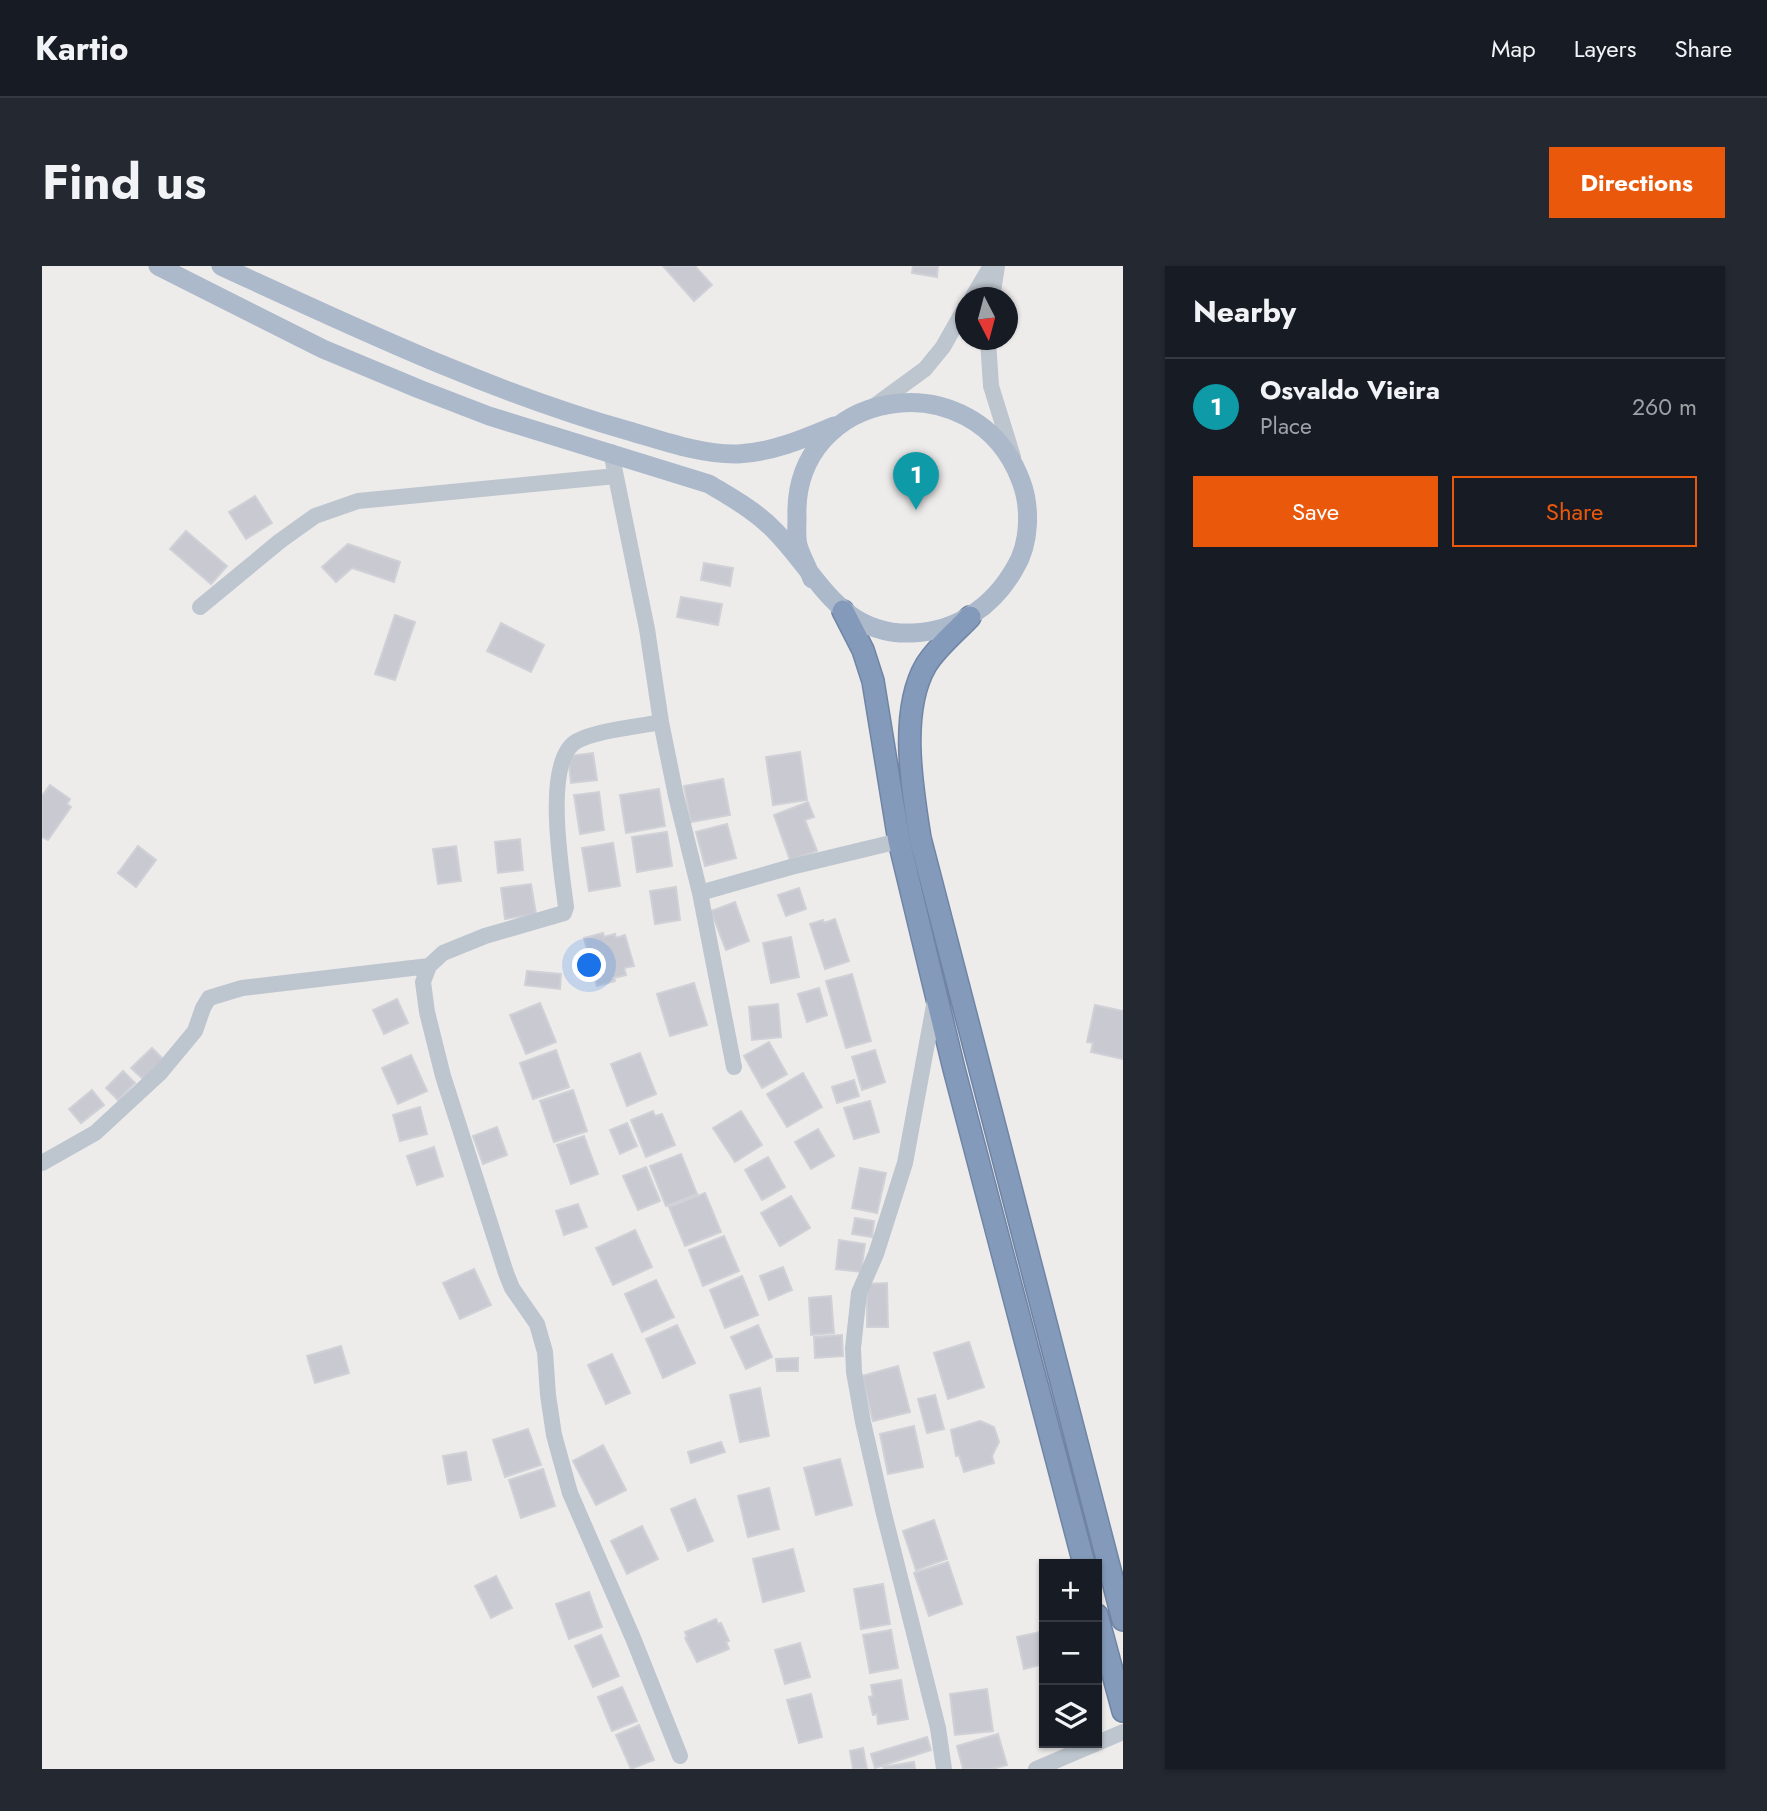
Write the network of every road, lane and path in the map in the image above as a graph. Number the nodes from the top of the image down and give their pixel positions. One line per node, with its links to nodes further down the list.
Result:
1 (158, 266): 11 (main road)
2 (221, 266): 10 (main road)
3 (991, 266): 5 (street)
4 (997, 266): 6 (street)
5 (979, 287)
6 (994, 287)
7 (955, 327): 9 (street)
8 (989, 350): 12 (street)
9 (870, 408): 10 (main road); 12 (main road)
10 (848, 419): 14 (main road)
11 (611, 452): 13 (street); 14 (main road)
12 (1014, 463): 17 (main road)
13 (616, 476): 15 (street); 18 (street)
14 (812, 579): 16 (main road)
15 (200, 607)
16 (843, 611): 17 (main road); 19 (highway)
17 (970, 617): 26 (highway)
18 (661, 722): 20 (street); 21 (street)
19 (900, 841): 20 (street); 22 (highway)
20 (700, 893): 23 (street)
21 (429, 966): 24 (street); 30 (street)
22 (936, 994): 25 (highway); 31 (street)
23 (734, 1067)
24 (42, 1163)
25 (1083, 1559)
26 (1123, 1620)
27 (1099, 1622): 28 (highway)
28 (1123, 1711)
29 (1123, 1732): 32 (street)
30 (680, 1756)
31 (944, 1769)
32 (1036, 1769)

